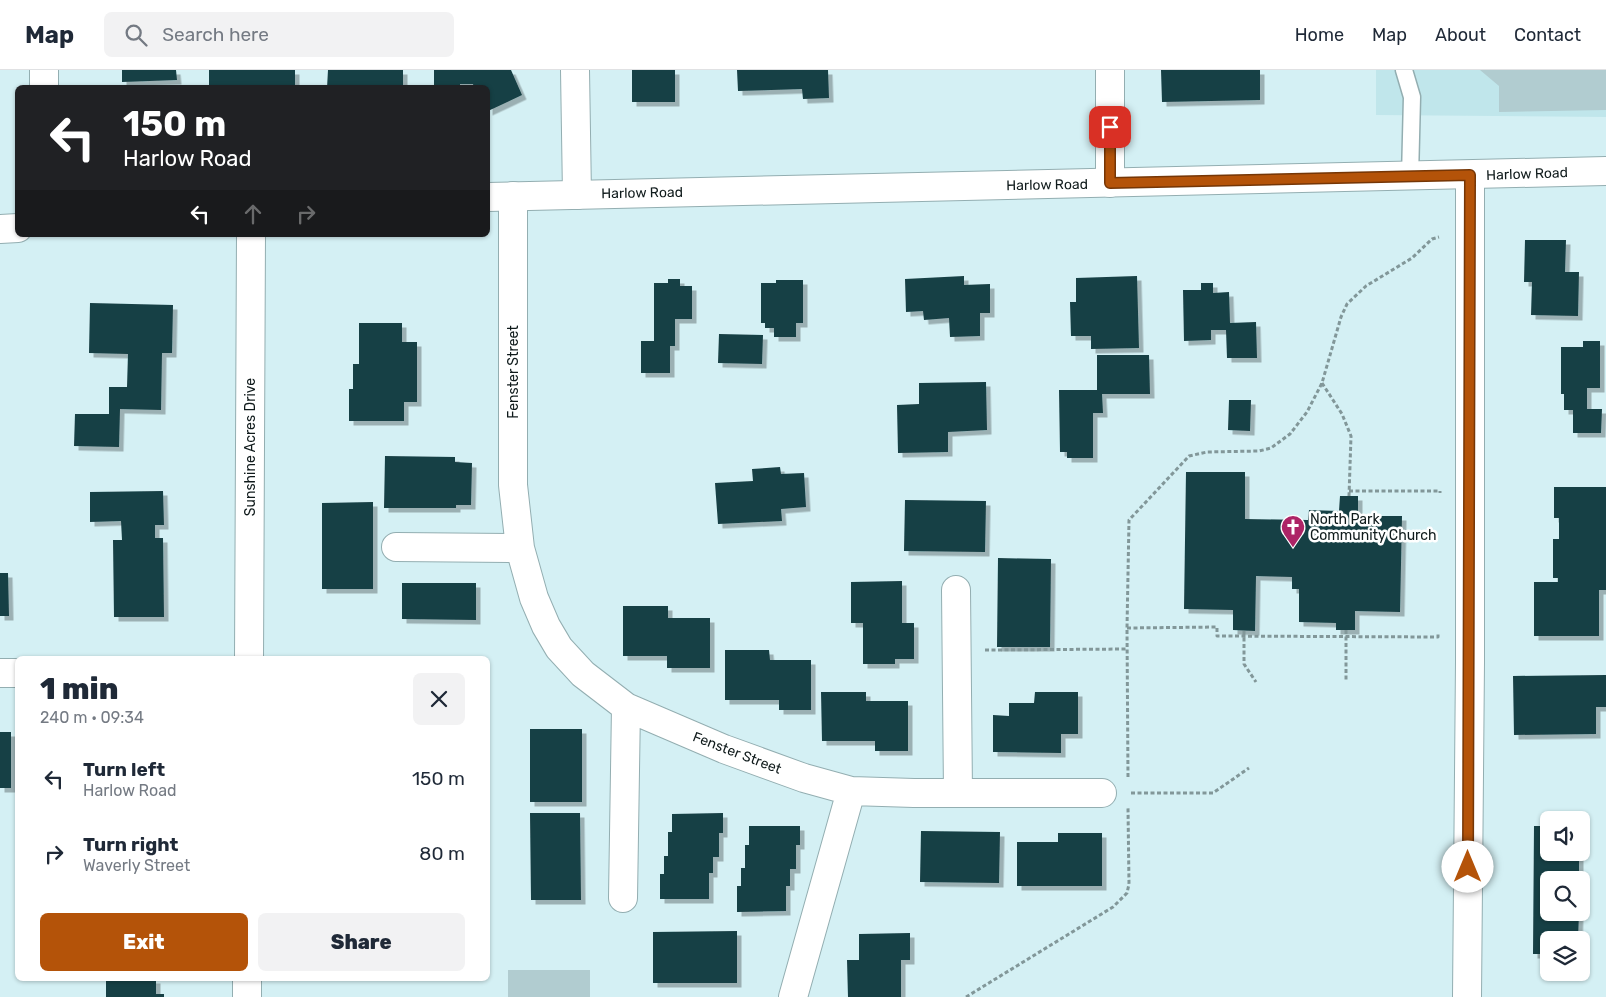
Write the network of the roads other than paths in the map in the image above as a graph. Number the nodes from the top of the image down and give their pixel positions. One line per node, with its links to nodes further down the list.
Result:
1 (44, 70): 5 (street)
2 (575, 70): 10 (street)
3 (1110, 70): 9 (street)
4 (1404, 70): 8 (lane)
5 (44, 85)
6 (1606, 171): 7 (street, Harlow Road)
7 (1470, 175): 8 (street, Harlow Road); 29 (street)
8 (1410, 177): 9 (street, Harlow Road)
9 (1110, 183): 10 (street, Harlow Road)
10 (577, 195): 11 (street, Harlow Road)
11 (500, 197): 16 (street, Fenster Street)
12 (15, 228): 13 (street)
13 (0, 229)
14 (251, 237): 18 (street, Sunshine Acres Drive)
15 (396, 547): 16 (street)
16 (520, 548): 21 (street, Fenster Street)
17 (956, 590): 23 (street)
18 (249, 656)
19 (0, 673): 20 (street)
20 (15, 673)
21 (626, 707): 22 (street, Fenster Street); 25 (street)
22 (851, 791): 23 (street, Fenster Street); 28 (street)
23 (958, 793): 24 (street, Fenster Street)
24 (1115, 793)
25 (623, 898)
26 (247, 981): 27 (street)
27 (247, 997)
28 (793, 997)
29 (1467, 997)

